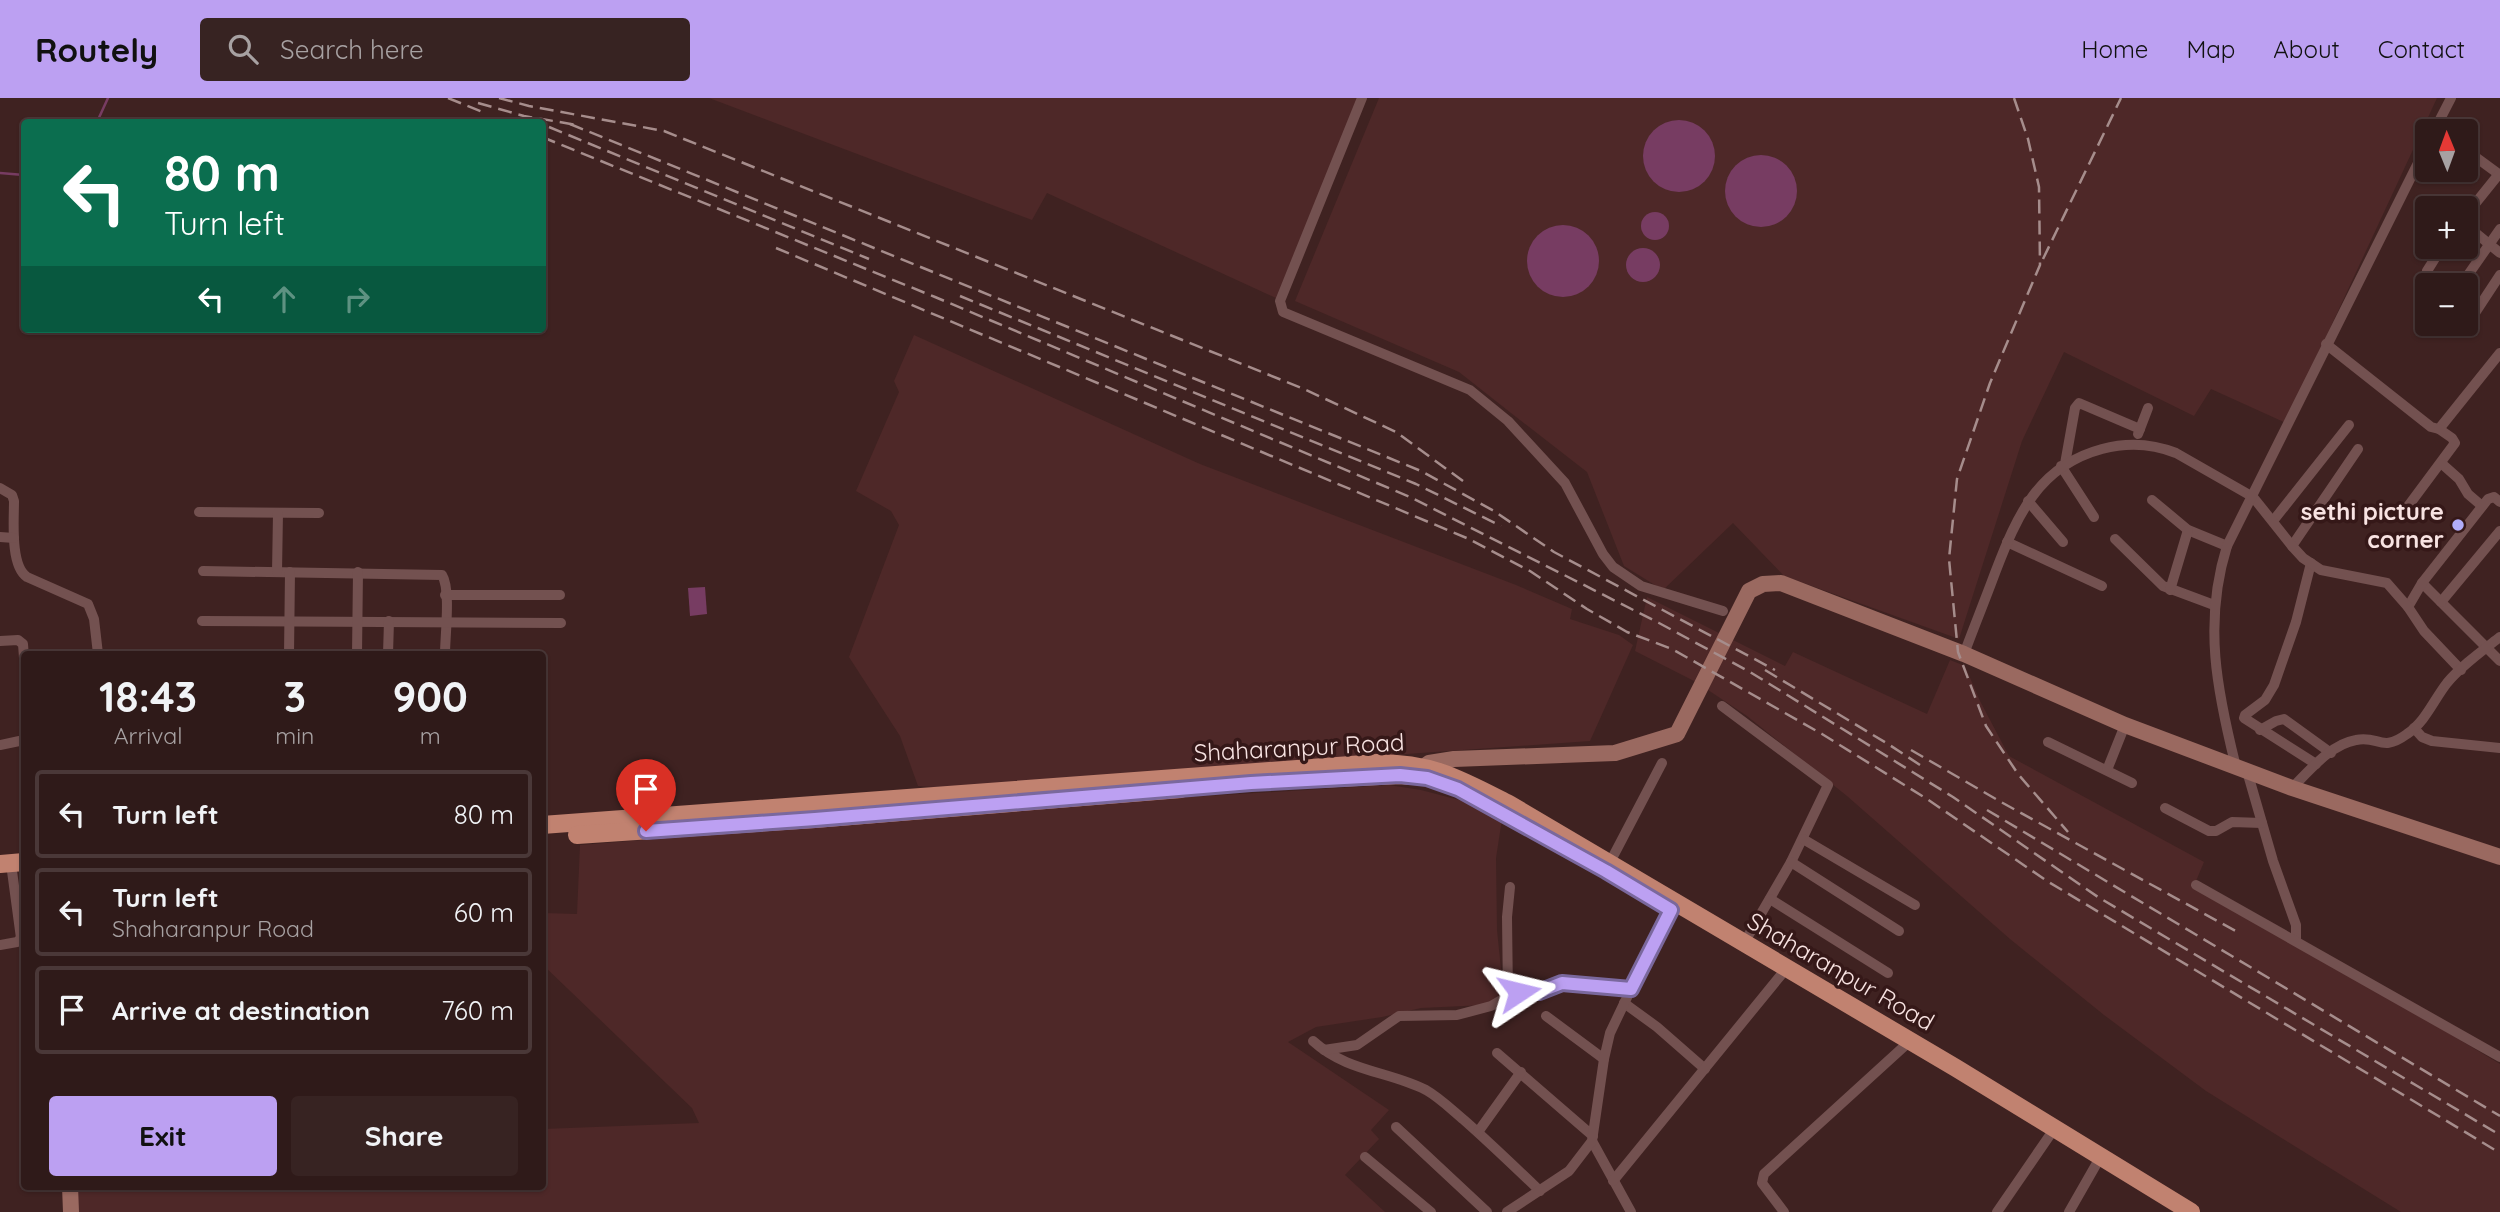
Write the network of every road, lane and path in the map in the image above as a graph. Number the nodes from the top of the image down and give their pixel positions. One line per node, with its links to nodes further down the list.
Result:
1 (1362, 98): 59 (street)
2 (2451, 98): 3 (street)
3 (2441, 119)
4 (2478, 159): 6 (street)
5 (2415, 169): 15 (street)
6 (2500, 175): 7 (street)
7 (2478, 201)
8 (2500, 229): 10 (street)
9 (2478, 235): 10 (street)
10 (2488, 243): 11 (street); 12 (street)
11 (2500, 253)
12 (2469, 273)
13 (2500, 275): 14 (street)
14 (2478, 307)
15 (2326, 344): 20 (street); 26 (street)
16 (2500, 353): 20 (street)
17 (2148, 408): 19 (street)
18 (2349, 425): 36 (street)
19 (2140, 429): 21 (street); 24 (street)
20 (2439, 429): 23 (street)
21 (2136, 443): 24 (street); 26 (street)
22 (2358, 449): 45 (street)
23 (2441, 463): 30 (street); 34 (street)
24 (2063, 465): 28 (street); 35 (street)
25 (0, 488): 40 (street)
26 (2253, 497): 36 (street); 44 (street)
27 (2152, 500): 37 (street)
28 (2028, 501): 42 (street); 43 (street)
29 (2500, 502): 30 (street)
30 (2482, 506): 51 (street)
31 (199, 512): 32 (street)
32 (278, 513): 33 (street); 48 (street)
33 (319, 513)
34 (2403, 513)
35 (2094, 517)
36 (2273, 521): 45 (street)
37 (2188, 530): 44 (street); 53 (street)
38 (2500, 531): 56 (street)
39 (0, 537): 40 (street)
40 (14, 538): 70 (street)
41 (2115, 539): 53 (street)
42 (2007, 542): 52 (street); 75 (street)
43 (2063, 542)
44 (2227, 546): 57 (street)
45 (2292, 546): 46 (street)
46 (2311, 563): 58 (street); 81 (street)
47 (203, 571): 48 (street)
48 (277, 572): 49 (street)
49 (290, 572): 50 (street); 61 (street)
50 (358, 572): 54 (street); 62 (street)
51 (2423, 583): 56 (street); 58 (street)
52 (2102, 586)
53 (2170, 590): 57 (street)
54 (446, 595): 55 (street); 64 (street)
55 (560, 595)
56 (2441, 602): 68 (street)
57 (2214, 605): 89 (street)
58 (2408, 607): 77 (street)
59 (1723, 611)
60 (202, 621): 61 (street)
61 (289, 621): 62 (street); 71 (street)
62 (357, 621): 63 (street); 72 (street)
63 (389, 621): 64 (street); 73 (street)
64 (445, 622): 65 (street); 74 (street)
65 (561, 623)
66 (2500, 637): 68 (street)
67 (0, 641): 69 (street)
68 (2487, 648): 76 (street); 77 (street)
69 (23, 651)
70 (98, 651)
71 (289, 651)
72 (356, 651)
73 (388, 651)
74 (445, 651)
75 (1964, 654): 79 (main road); 91 (main road)
76 (2500, 661)
77 (2461, 670): 80 (street)
78 (1722, 706): 98 (street)
79 (2125, 725): 89 (main road); 90 (street)
80 (2414, 729): 85 (street); 86 (street)
81 (2260, 730): 86 (street); 88 (street)
82 (21, 741): 84 (street)
83 (2048, 742): 90 (street)
84 (0, 745)
85 (2500, 748)
86 (2331, 753): 88 (street)
87 (1662, 763): 101 (street)
88 (2316, 764): 93 (street)
89 (2241, 769): 93 (main road); 95 (street)
90 (2107, 770): 92 (street)
91 (1417, 772): 96 (main road, Shaharanpur Road); 97 (main road, Shaharanpur Road); 101 (main road, Shaharanpur Road)
92 (2132, 783)
93 (2292, 788): 99 (main road)
94 (2165, 808): 95 (street)
95 (2262, 823): 109 (street)
96 (546, 825)
97 (546, 837)
98 (1803, 839): 100 (street); 106 (street)
99 (2500, 857)
100 (1791, 862): 105 (street); 108 (street)
101 (1608, 867): 107 (main road, Shaharanpur Road)
102 (12, 868): 111 (street)
103 (2196, 885): 109 (street)
104 (1510, 887): 115 (street)
105 (1770, 899): 110 (street); 112 (street)
106 (1915, 905)
107 (1674, 906): 110 (main road, Shaharanpur Road); 113 (main road, Shaharanpur Road); 114 (street)
108 (1899, 931)
109 (2296, 941): 122 (street)
110 (1744, 943): 119 (main road, Shaharanpur Road)
111 (0, 945)
112 (1888, 972)
113 (1781, 975): 119 (main road, Shaharanpur Road); 124 (street)
114 (1631, 989): 115 (street); 116 (street)
115 (1508, 996): 120 (street)
116 (1624, 1003): 123 (street); 124 (street)
117 (1546, 1016): 123 (street)
118 (1313, 1041): 120 (street)
119 (1906, 1044): 128 (main road, Shaharanpur Road); 140 (street); 144 (main road, Shaharanpur Road)
120 (1324, 1050): 127 (street)
121 (1497, 1053): 125 (street)
122 (2500, 1057)
123 (1604, 1059): 129 (street)
124 (1705, 1069): 132 (street)
125 (1521, 1072): 127 (street); 129 (street)
126 (1396, 1127): 138 (street)
127 (1478, 1132): 134 (street)
128 (2050, 1135): 131 (main road, Shaharanpur Road); 141 (street)
129 (1593, 1139): 132 (street); 134 (street)
130 (1365, 1157): 137 (street)
131 (2097, 1163): 142 (street); 143 (main road, Shaharanpur Road)
132 (1614, 1181): 135 (street)
133 (70, 1190): 136 (main road)
134 (1540, 1191): 139 (street)
135 (1626, 1210)
136 (71, 1212)
137 (1431, 1212)
138 (1487, 1212)
139 (1507, 1212)
140 (1784, 1212)
141 (1997, 1212)
142 (2069, 1212)
143 (2176, 1212)
144 (2191, 1212)

